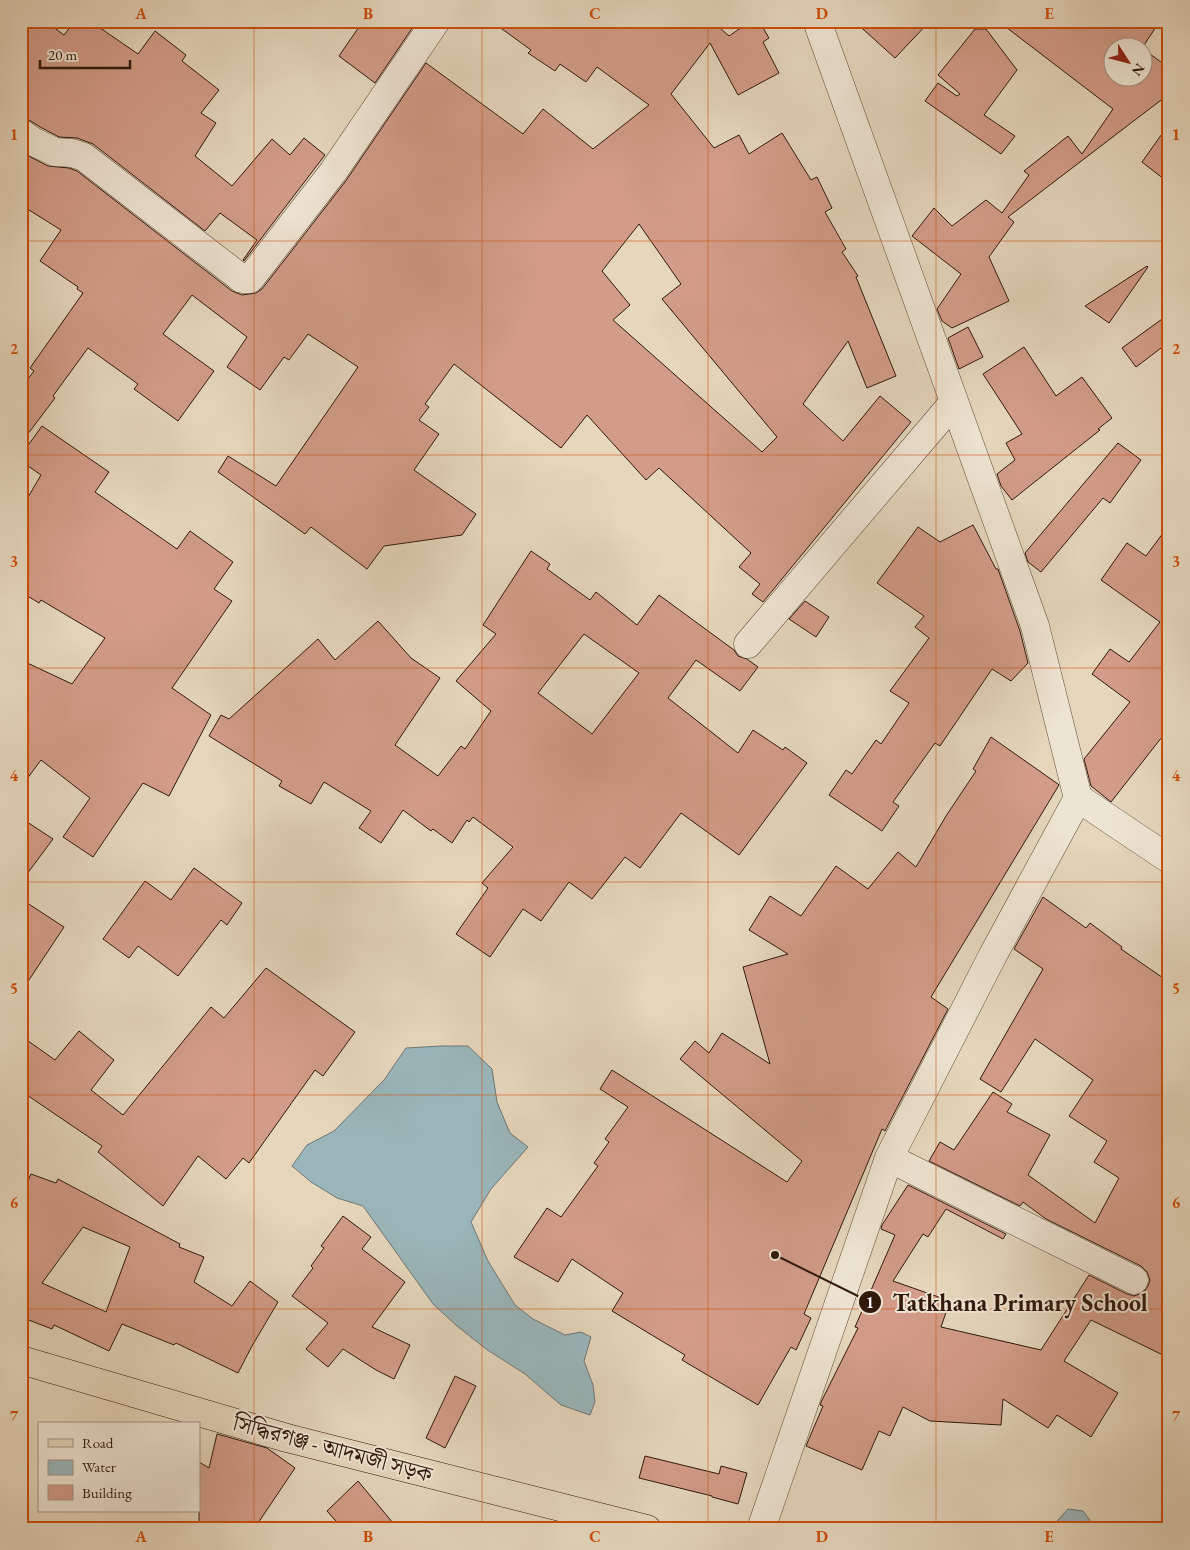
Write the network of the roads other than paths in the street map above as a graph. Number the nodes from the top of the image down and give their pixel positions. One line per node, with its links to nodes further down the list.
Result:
1 (436, 21): 3 (street)
2 (817, 21): 4 (street)
3 (21, 133)
4 (954, 402): 5 (street); 6 (street)
5 (748, 644)
6 (1078, 798): 7 (street); 8 (street)
7 (1169, 859)
8 (888, 1158): 9 (street); 12 (street)
9 (1134, 1280)
10 (21, 1360): 11 (main road, সিদ্ধিরগঞ্জ - আদমজী সড়ক)
11 (647, 1529)
12 (761, 1529)

